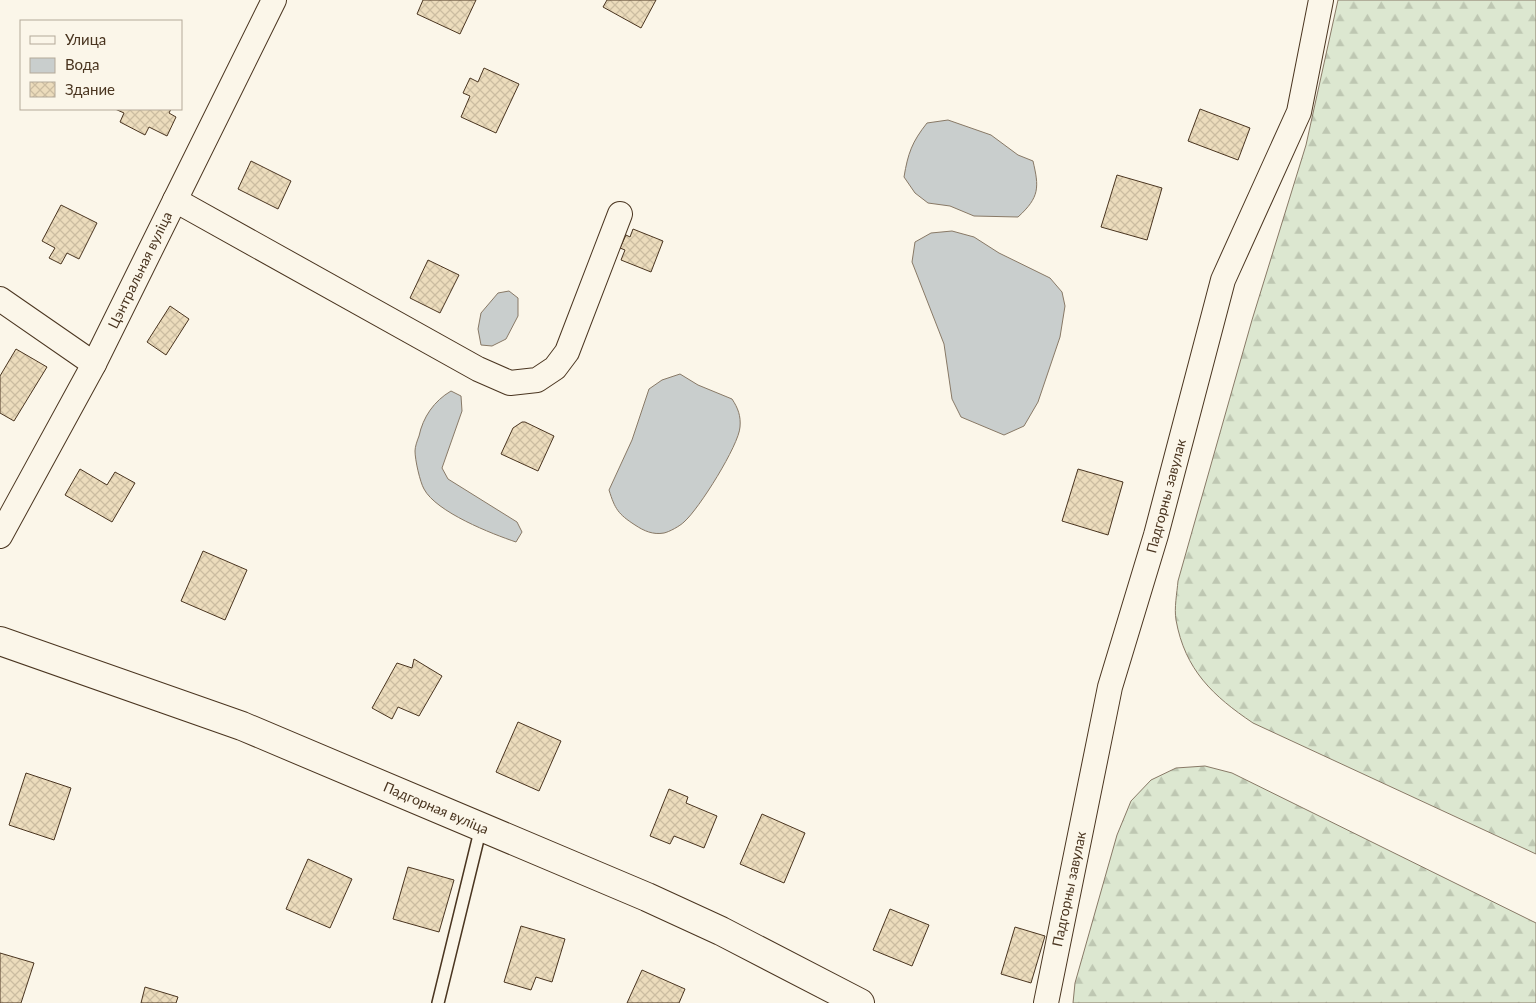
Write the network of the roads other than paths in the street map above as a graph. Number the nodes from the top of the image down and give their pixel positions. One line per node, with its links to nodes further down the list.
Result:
1 (274, 0): 3 (street, Цэнтральная вуліца)
2 (1321, 0): 12 (street, Падгорны завулак)
3 (175, 200): 4 (street); 6 (street, Цэнтральная вуліца)
4 (620, 214)
5 (0, 299): 6 (street)
6 (94, 364): 7 (street, Цэнтральная вуліца)
7 (0, 536)
8 (0, 641): 9 (street, Падгорная вуліца)
9 (481, 827): 10 (lane); 11 (street, Падгорная вуліца)
10 (438, 1003)
11 (860, 1003)
12 (1046, 1003)

